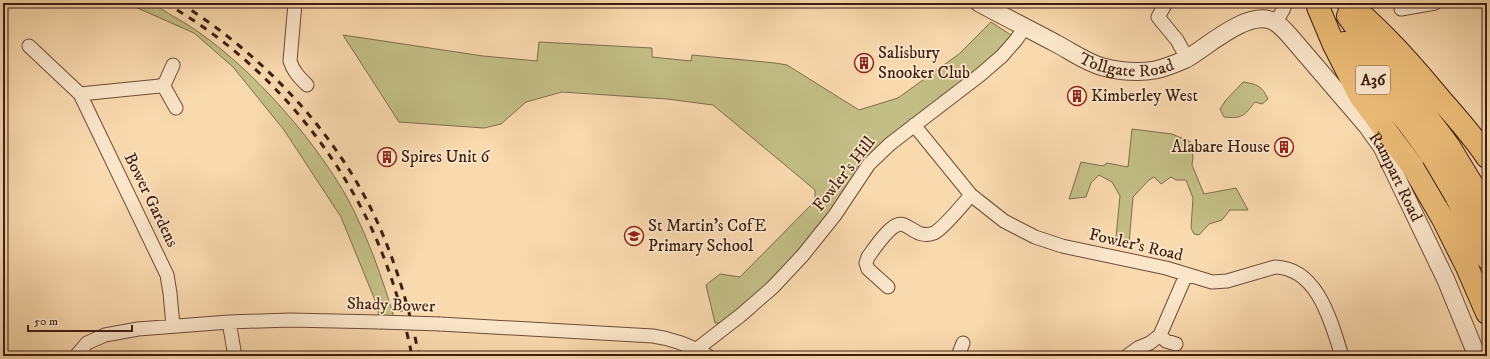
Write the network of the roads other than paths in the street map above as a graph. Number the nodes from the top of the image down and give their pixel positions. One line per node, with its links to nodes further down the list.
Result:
1 (295, 3): 16 (street)
2 (978, 3): 11 (street, Tollgate Road)
3 (1166, 3): 13 (street)
4 (1286, 3): 10 (street)
5 (1340, 3): 20 (highway, A36)
6 (1348, 3): 21 (highway)
7 (1435, 3): 9 (street)
8 (1316, 5): 20 (highway, A36); 22 (highway)
9 (1401, 9)
10 (1276, 22): 13 (street, Tollgate Road); 41 (street, Rampart Road)
11 (1025, 27): 13 (street, Tollgate Road); 19 (street, Fowler's Hill)
12 (29, 46): 17 (street, Bower Gardens)
13 (1187, 58)
14 (173, 65): 15 (street)
15 (163, 85): 17 (street); 18 (street)
16 (307, 85)
17 (80, 94): 31 (street, Bower Gardens)
18 (176, 108)
19 (914, 125): 24 (street, Fowler's Road); 35 (street, Fowler's Hill)
20 (1442, 152): 23 (highway, A36, bridge)
21 (1487, 156): 22 (street)
22 (1424, 184): 29 (highway)
23 (1464, 191): 25 (highway, A36); 26 (highway, A36)
24 (971, 195): 27 (street, Fowler's Road); 28 (street)
25 (1487, 213)
26 (1487, 258)
27 (1186, 274): 32 (street); 40 (street, Fowler's Road)
28 (888, 287)
29 (1487, 313)
30 (229, 322): 31 (street, Shady Bower); 35 (street, Shady Bower, bridge); 37 (street)
31 (174, 326): 36 (street, Shady Bower)
32 (1160, 336): 34 (street); 39 (street)
33 (963, 343): 38 (street)
34 (1176, 344)
35 (703, 353)
36 (76, 356)
37 (235, 356)
38 (958, 356)
39 (1127, 356)
40 (1342, 356)
41 (1478, 356)

